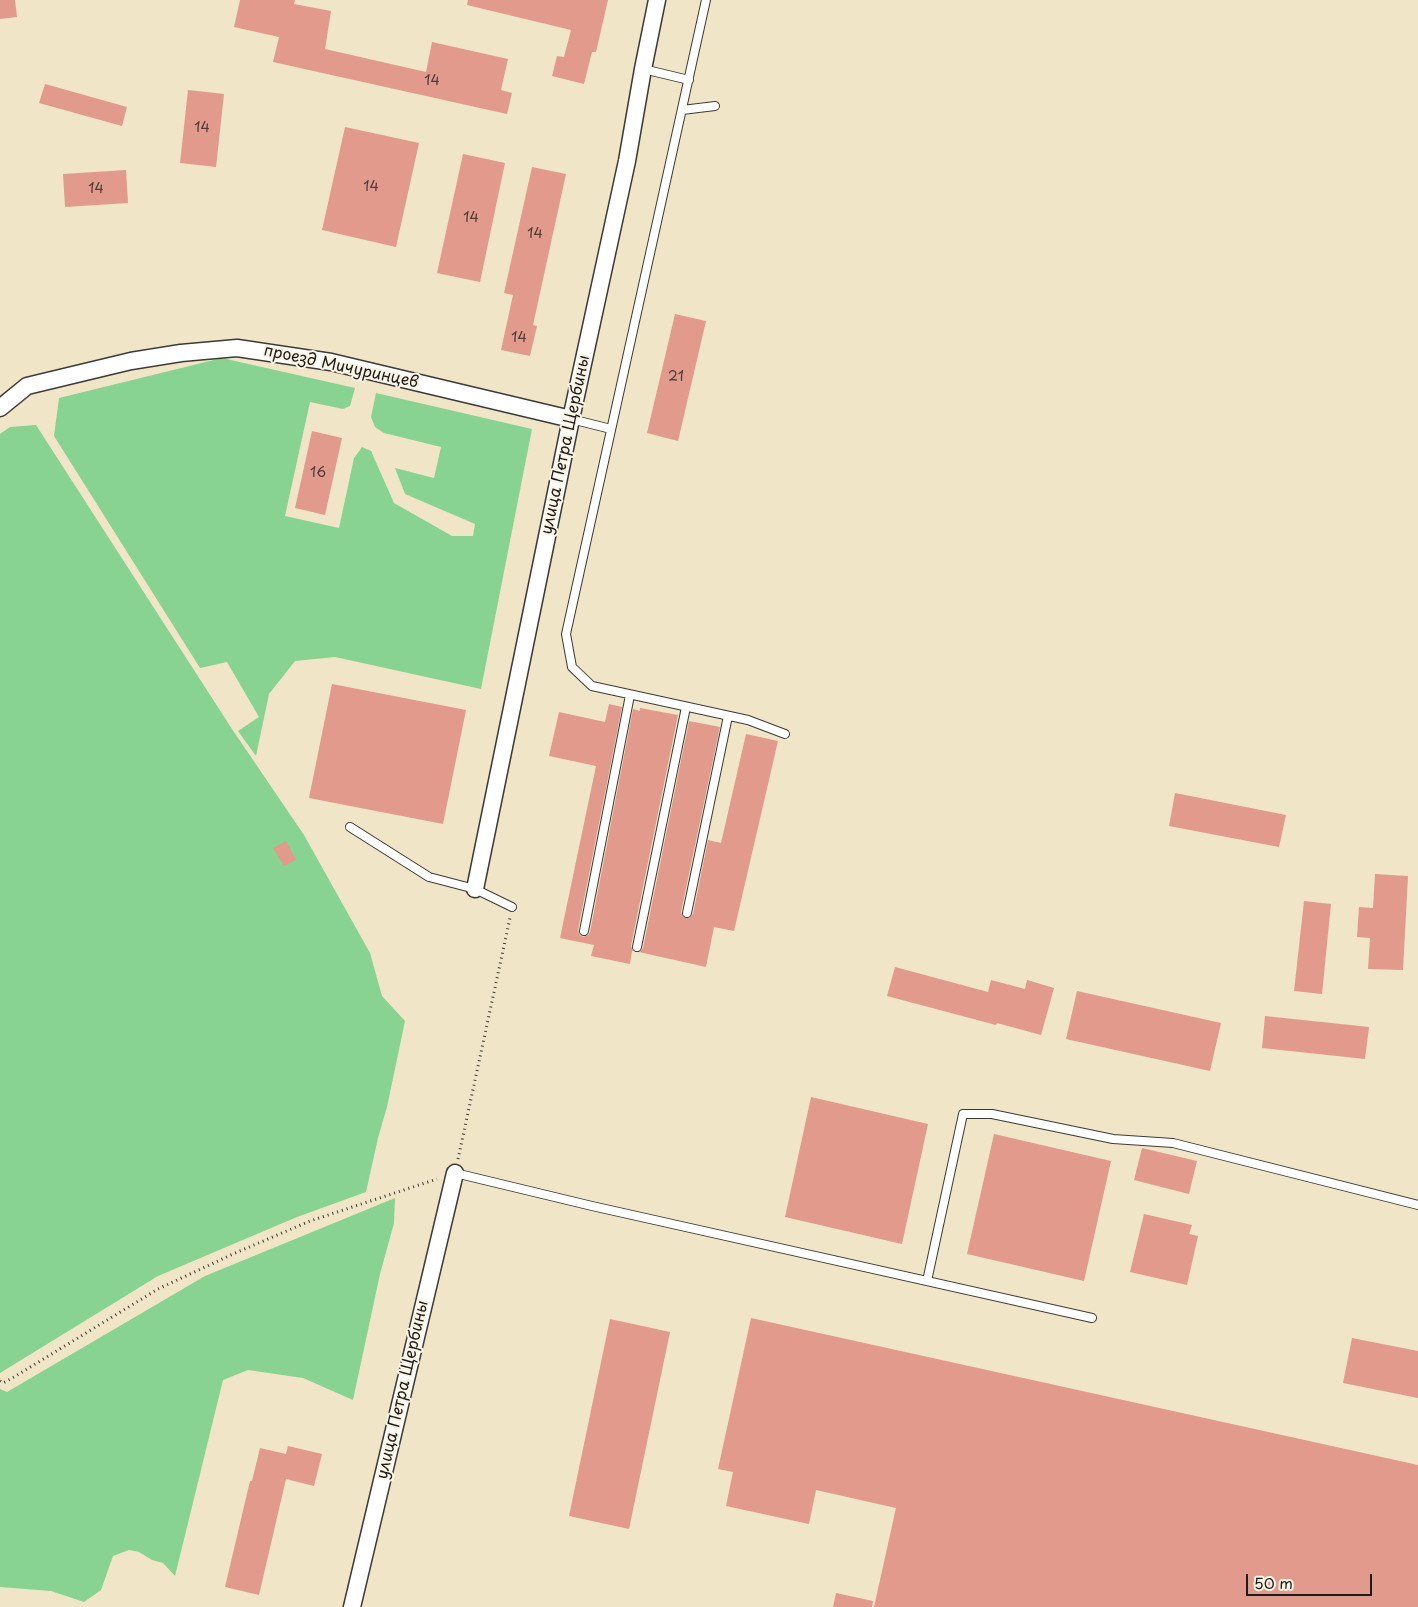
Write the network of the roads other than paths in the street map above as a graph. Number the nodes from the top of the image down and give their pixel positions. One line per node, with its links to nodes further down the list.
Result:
1 (657, 0): 3 (street, улица Петра Щербины)
2 (706, 0): 4 (lane)
3 (643, 69): 4 (lane); 8 (street, улица Петра Щербины)
4 (689, 80): 6 (lane)
5 (716, 106): 6 (lane)
6 (682, 110): 9 (lane)
7 (0, 408): 8 (street, проезд Мичуринцев)
8 (571, 419): 9 (lane); 15 (street, улица Петра Щербины)
9 (611, 429): 10 (lane)
10 (630, 695): 11 (lane); 18 (lane)
11 (686, 707): 12 (lane); 19 (lane)
12 (728, 716): 13 (lane); 17 (lane)
13 (785, 734)
14 (350, 827): 15 (lane)
15 (476, 889): 16 (lane)
16 (512, 907)
17 (687, 913)
18 (584, 931)
19 (637, 947)
20 (455, 1173): 22 (lane); 24 (street, улица Петра Щербины)
21 (1418, 1205): 22 (lane)
22 (927, 1281): 23 (lane)
23 (1092, 1318)
24 (352, 1607)

